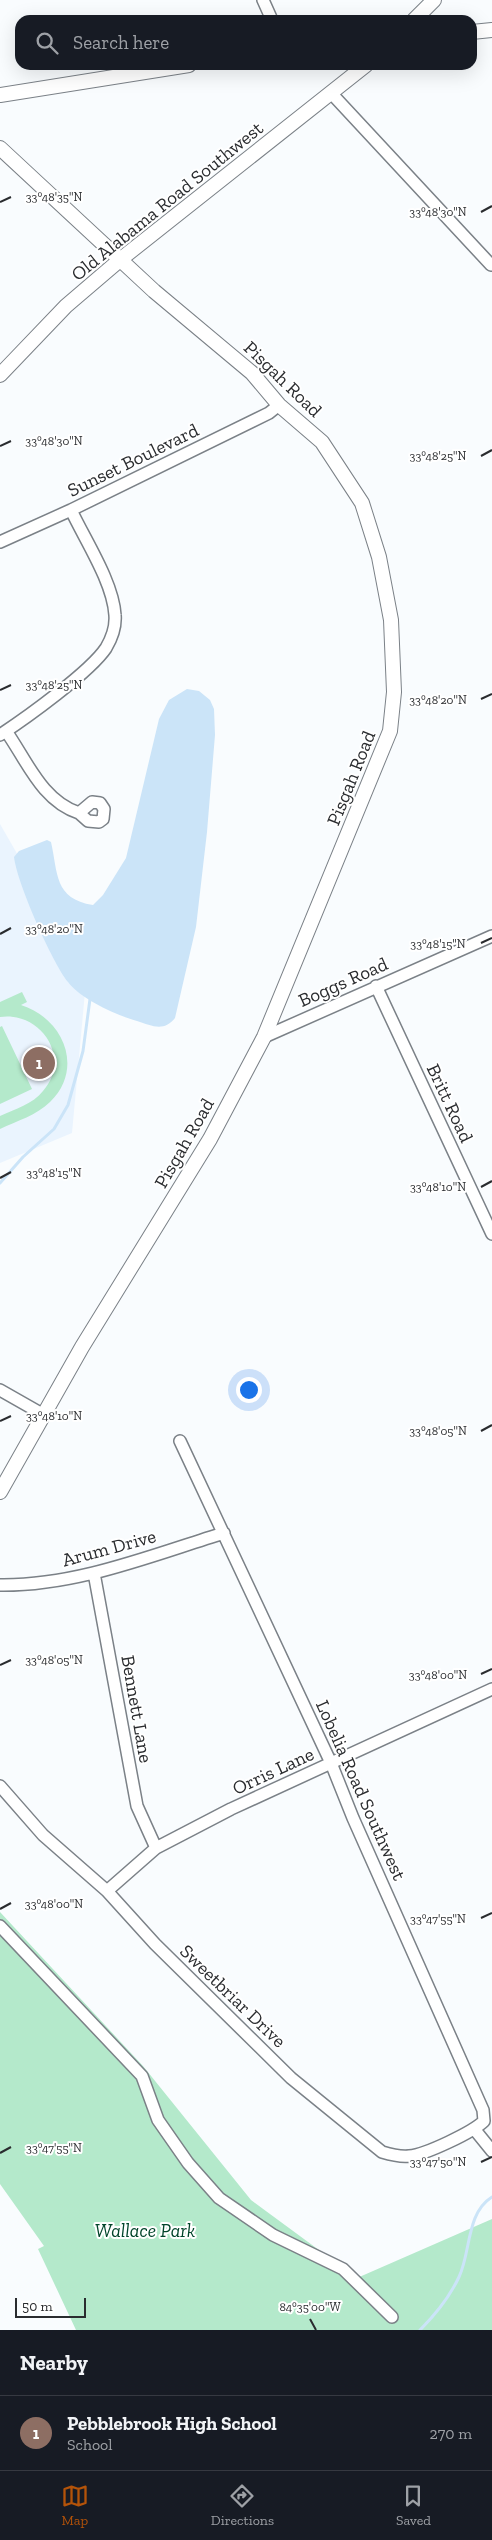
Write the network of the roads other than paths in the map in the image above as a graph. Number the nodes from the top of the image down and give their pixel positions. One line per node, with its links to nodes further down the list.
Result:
1 (263, 0): 3 (street)
2 (434, 0): 4 (street)
3 (270, 15)
4 (419, 15)
5 (492, 30): 6 (street)
6 (477, 32)
7 (158, 70): 10 (street)
8 (360, 70): 9 (street, Old Alabama Road Southwest)
9 (332, 94): 12 (street, Old Alabama Road Southwest); 13 (street)
10 (0, 95)
11 (0, 148): 12 (street, Pisgah Road)
12 (122, 259): 14 (street, Old Alabama Road Southwest); 15 (street, Pisgah Road)
13 (491, 265)
14 (0, 375)
15 (279, 405): 16 (street, Sunset Boulevard); 22 (street, Pisgah Road)
16 (70, 510): 17 (street, Sunset Boulevard); 18 (street)
17 (0, 542)
18 (3, 733): 19 (street)
19 (79, 813)
20 (492, 936): 21 (street, Boggs Road)
21 (376, 986): 22 (street, Boggs Road); 23 (street, Britt Road)
22 (264, 1038): 25 (street, Pisgah Road)
23 (492, 1234)
24 (0, 1390): 25 (street)
25 (44, 1415): 27 (street, Pisgah Road)
26 (180, 1441): 28 (street, Lobelia Road Southwest)
27 (0, 1492)
28 (224, 1532): 29 (street, Arum Drive); 32 (street, Lobelia Road Southwest)
29 (94, 1573): 30 (street, Arum Drive); 34 (street, Bennett Lane)
30 (0, 1585)
31 (492, 1689): 32 (street, Orris Lane)
32 (332, 1763): 34 (street, Orris Lane); 37 (street, Lobelia Road Southwest)
33 (0, 1786): 35 (street, Sweetbriar Drive)
34 (156, 1848): 35 (street, Orris Lane)
35 (107, 1891): 37 (street, Sweetbriar Drive)
36 (0, 1926): 39 (street)
37 (475, 2130): 38 (street)
38 (492, 2151)
39 (392, 2317)

